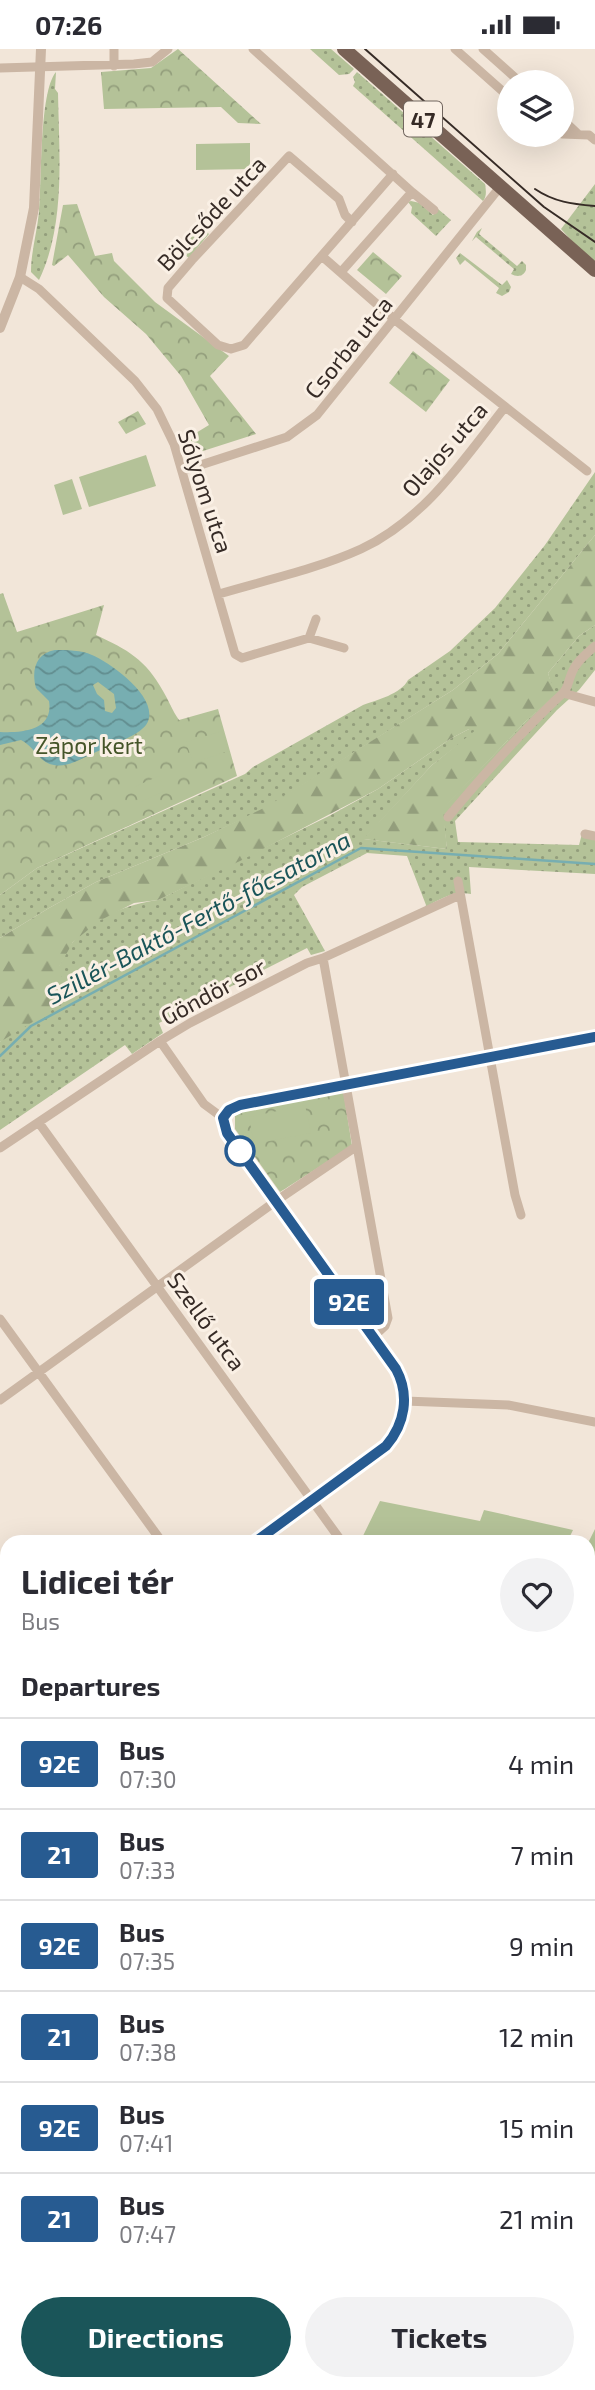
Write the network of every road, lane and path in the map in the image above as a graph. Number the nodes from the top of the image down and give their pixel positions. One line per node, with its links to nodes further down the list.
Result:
1 (41, 49): 10 (street)
2 (114, 49): 8 (street)
3 (168, 49): 8 (street)
4 (253, 49): 17 (street)
5 (455, 49): 12 (street)
6 (483, 49): 11 (street)
7 (346, 50): 18 (main road, 47)
8 (114, 66): 10 (street)
9 (0, 68): 10 (street)
10 (41, 68): 25 (street)
11 (507, 70)
12 (497, 86)
13 (574, 130): 15 (street)
14 (574, 134): 15 (street)
15 (578, 134): 16 (street)
16 (593, 134)
17 (393, 174): 19 (street); 21 (street, Bölcsőde utca)
18 (500, 187): 23 (main road, 47); 26 (street, Csorba utca)
19 (412, 192): 20 (street); 24 (street)
20 (434, 210)
21 (352, 222): 22 (street, Bölcsőde utca); 22 (street, Bölcsőde utca)
22 (323, 257): 24 (street)
23 (595, 270)
24 (341, 272): 26 (street)
25 (20, 277): 27 (street); 29 (street, Sólyom utca)
26 (396, 320): 28 (street); 29 (street, Csorba utca)
27 (0, 328)
28 (505, 407): 30 (street); 31 (street, Olajos utca)
29 (182, 471): 31 (street, Sólyom utca)
30 (587, 471)
31 (219, 594): 33 (street, Sólyom utca)
32 (316, 619): 33 (street)
33 (309, 638): 35 (street)
34 (595, 646): 36 (street)
35 (344, 648)
36 (563, 693): 37 (street); 38 (street)
37 (595, 702)
38 (448, 817)
39 (585, 834): 40 (street)
40 (595, 836)
41 (458, 881): 42 (street)
42 (460, 895): 43 (street, Göndör sor); 46 (street)
43 (323, 958): 45 (street, Göndör sor); 47 (street)
44 (595, 1037): 46 (street)
45 (160, 1041): 48 (street); 49 (street, Göndör sor)
46 (489, 1057): 47 (street); 53 (street)
47 (346, 1085): 48 (street); 50 (street)
48 (223, 1118): 52 (street)
49 (39, 1123): 51 (street, Göndör sor); 54 (street, Szellő utca)
50 (357, 1146): 52 (street); 56 (street)
51 (0, 1149)
52 (276, 1201): 54 (street); 56 (street)
53 (521, 1215)
54 (159, 1286): 57 (street); 61 (street, Szellő utca)
55 (0, 1319): 57 (street)
56 (373, 1337): 59 (street)
57 (39, 1373): 58 (street); 62 (street)
58 (0, 1400)
59 (405, 1401): 60 (street); 61 (street)
60 (595, 1422)
61 (312, 1500): 63 (street); 64 (street, Szellő utca)
62 (157, 1535)
63 (264, 1535)
64 (337, 1535)

